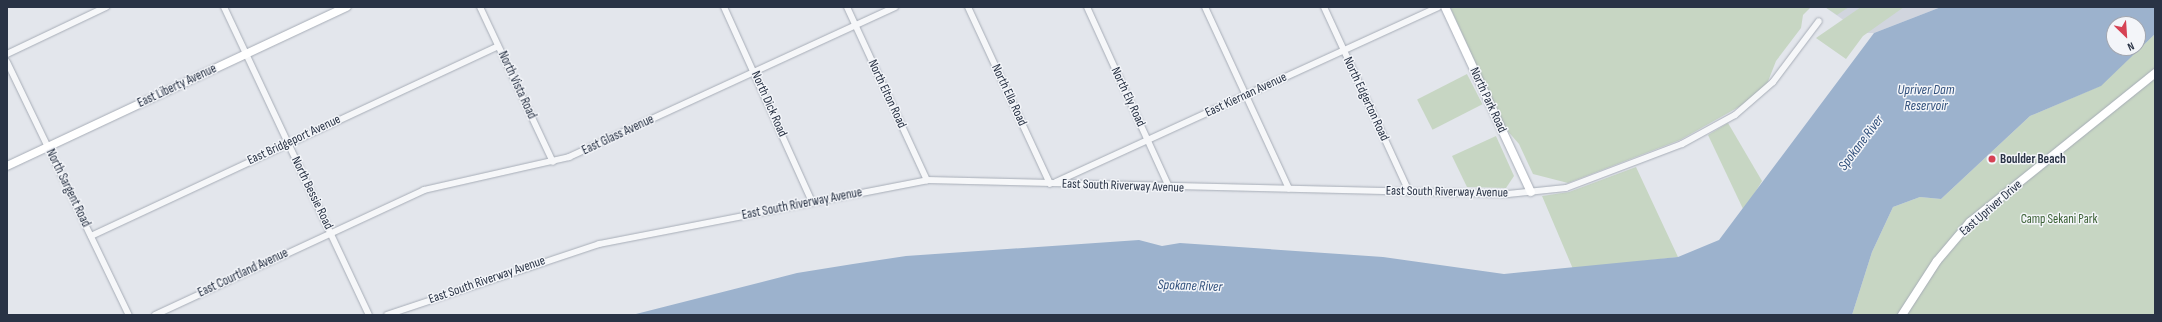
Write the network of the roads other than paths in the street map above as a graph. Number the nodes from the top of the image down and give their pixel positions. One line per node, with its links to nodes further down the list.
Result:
1 (106, 7): 19 (street)
2 (224, 7): 18 (street, North Bessie Road)
3 (347, 7): 18 (street, East Liberty Avenue)
4 (480, 7): 16 (street, North Vista Road)
5 (724, 7): 21 (street, North Dick Road)
6 (847, 7): 15 (street, North Elton Road)
7 (895, 7): 15 (street, East Glass Avenue)
8 (968, 7): 30 (street, North Ella Road)
9 (1087, 7): 24 (street, North Ely Road)
10 (1205, 7): 23 (street)
11 (1324, 7): 17 (street, North Edgerton Road)
12 (1438, 7): 17 (street, East Kiernan Avenue)
13 (1445, 7): 34 (street, North Park Road)
14 (1819, 21): 34 (street, East South Riverway Avenue)
15 (856, 25): 21 (street, East Glass Avenue); 29 (street, North Elton Road)
16 (498, 46): 25 (street, East Bridgeport Avenue); 27 (street, North Vista Road)
17 (1344, 50): 23 (street, East Kiernan Avenue); 33 (street, North Edgerton Road)
18 (247, 53): 25 (street, North Bessie Road); 26 (street, East Liberty Avenue)
19 (7, 54)
20 (7, 62): 26 (street, North Sargent Road)
21 (754, 72): 27 (street, East Glass Avenue); 35 (street, North Dick Road)
22 (2155, 73): 42 (street, East Upriver Drive)
23 (1246, 95): 24 (street, East Kiernan Avenue); 32 (street)
24 (1148, 140): 30 (street, East Kiernan Avenue); 31 (street, North Ely Road)
25 (288, 143): 36 (street, North Bessie Road); 37 (street, East Bridgeport Avenue)
26 (48, 147): 28 (street, East Liberty Avenue); 37 (street, North Sargent Road)
27 (553, 162): 36 (street, East Glass Avenue)
28 (7, 166)
29 (926, 180): 30 (street, East South Riverway Avenue); 35 (street, East South Riverway Avenue)
30 (1052, 183): 31 (street, East South Riverway Avenue)
31 (1169, 187): 32 (street, East South Riverway Avenue)
32 (1289, 189): 33 (street, East South Riverway Avenue)
33 (1409, 192): 34 (street, East South Riverway Avenue)
34 (1531, 192)
35 (812, 202): 41 (street, East South Riverway Avenue)
36 (331, 232): 39 (street, East Courtland Avenue); 40 (street, North Bessie Road)
37 (91, 236): 38 (street, North Sargent Road)
38 (129, 315)
39 (156, 315)
40 (369, 315)
41 (387, 315)
42 (1902, 315)

